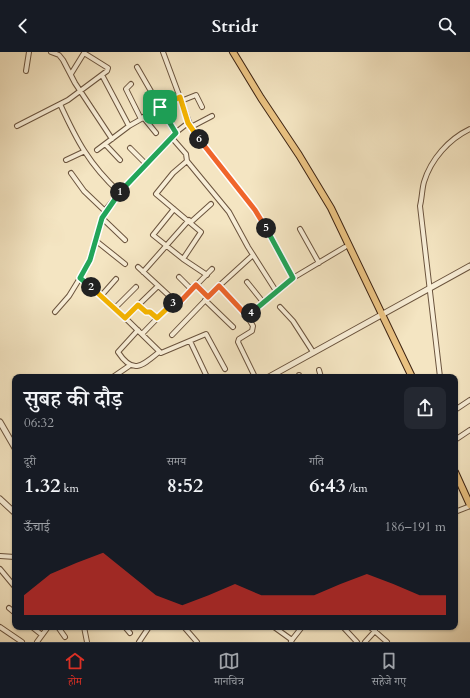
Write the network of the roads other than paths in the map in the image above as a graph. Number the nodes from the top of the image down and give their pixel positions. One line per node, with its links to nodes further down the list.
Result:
1 (28, 52): 6 (street)
2 (51, 52): 7 (street)
3 (163, 52): 11 (street)
4 (233, 52): 35 (highway)
5 (137, 67): 13 (street)
6 (26, 71)
7 (71, 74): 8 (street); 10 (street)
8 (102, 75): 10 (street); 19 (street)
9 (131, 84): 16 (street)
10 (81, 92): 12 (street); 24 (street)
11 (181, 99): 13 (street); 14 (street); 17 (street)
12 (60, 104): 18 (street); 28 (street)
13 (160, 107): 16 (street); 22 (street)
14 (202, 107)
15 (212, 116): 17 (street)
16 (142, 118): 19 (street); 21 (street)
17 (190, 125): 22 (street); 57 (street)
18 (17, 126)
19 (129, 126): 24 (street)
20 (470, 129): 64 (street)
21 (156, 133)
22 (176, 133): 23 (street)
23 (172, 138): 31 (street); 32 (street)
24 (112, 139): 25 (street)
25 (105, 144): 27 (street); 30 (street)
26 (130, 148): 32 (street)
27 (97, 150)
28 (83, 152): 29 (street); 34 (street)
29 (66, 160)
30 (120, 160)
31 (187, 161): 37 (street); 46 (street)
32 (146, 164): 34 (street)
33 (70, 174): 38 (street)
34 (120, 192): 38 (street)
35 (326, 202): 45 (highway); 75 (highway)
36 (211, 204): 40 (street)
37 (174, 209): 40 (street); 44 (street)
38 (105, 211): 39 (street)
39 (102, 218): 42 (street); 43 (street)
40 (190, 221): 44 (street); 47 (street)
41 (300, 229): 48 (street)
42 (95, 240): 49 (street); 56 (street)
43 (125, 240)
44 (167, 246): 47 (street); 53 (street)
45 (345, 247): 48 (street); 75 (highway)
46 (253, 255): 62 (street); 66 (street)
47 (183, 259): 54 (street)
48 (319, 263): 57 (street)
49 (125, 264)
50 (470, 266): 64 (street)
51 (138, 267): 53 (street)
52 (212, 270): 54 (street)
53 (143, 272): 61 (street)
54 (207, 275): 60 (street)
55 (179, 277): 65 (street)
56 (80, 278): 67 (street); 74 (street)
57 (293, 278): 66 (street)
58 (116, 279): 67 (street)
59 (247, 282): 70 (street)
60 (196, 285): 65 (street); 68 (street)
61 (158, 286): 69 (street); 71 (street)
62 (219, 286): 68 (street); 76 (street)
63 (136, 287): 73 (street)
64 (430, 287): 75 (street); 96 (street)
65 (192, 290): 69 (street)
66 (276, 291): 70 (street)
67 (101, 296): 73 (street)
68 (206, 299): 79 (street); 82 (street)
69 (174, 301): 78 (street)
70 (263, 302): 76 (street)
71 (138, 305): 77 (street); 78 (street)
72 (280, 306): 85 (street)
73 (115, 308): 77 (street)
74 (55, 312)
75 (380, 314): 85 (street); 94 (highway); 95 (highway)
76 (247, 316): 91 (street)
77 (125, 318): 80 (street)
78 (157, 318): 81 (street)
79 (233, 328)
80 (138, 330): 81 (street); 86 (street)
81 (142, 334): 84 (street)
82 (172, 335)
83 (190, 341): 84 (street); 87 (street); 90 (street)
84 (159, 352): 86 (street)
85 (313, 352): 92 (street)
86 (129, 366): 89 (street)
87 (225, 369)
88 (319, 370): 93 (street)
89 (117, 374)
90 (206, 374)
91 (254, 374)
92 (274, 374)
93 (320, 374)
94 (407, 374)
95 (410, 374)
96 (440, 374)
97 (470, 400): 98 (street)
98 (458, 408)
99 (0, 422): 102 (street)
100 (470, 430): 101 (street)
101 (458, 438)
102 (12, 443)
103 (458, 479): 105 (highway)
104 (0, 499): 106 (street)
105 (470, 506): 107 (street)
106 (12, 510)
107 (458, 511)
108 (0, 556): 109 (street)
109 (12, 557)
110 (0, 569): 111 (street)
111 (2, 575): 112 (street)
112 (12, 584)
113 (9, 608): 114 (street)
114 (12, 610)
115 (0, 627): 131 (street)
116 (36, 630): 128 (street)
117 (46, 630): 128 (street)
118 (60, 630): 129 (street)
119 (85, 630): 133 (street)
120 (128, 630): 127 (street)
121 (147, 630): 134 (street)
122 (187, 630): 135 (street)
123 (278, 630): 130 (street)
124 (300, 630): 130 (street)
125 (345, 630): 136 (street)
126 (375, 631): 137 (street); 138 (street)
127 (130, 633)
128 (42, 635): 132 (street)
129 (64, 636)
130 (291, 641)
131 (22, 642)
132 (37, 642)
133 (87, 642)
134 (139, 642)
135 (197, 642)
136 (357, 642)
137 (365, 642)
138 (387, 642)

